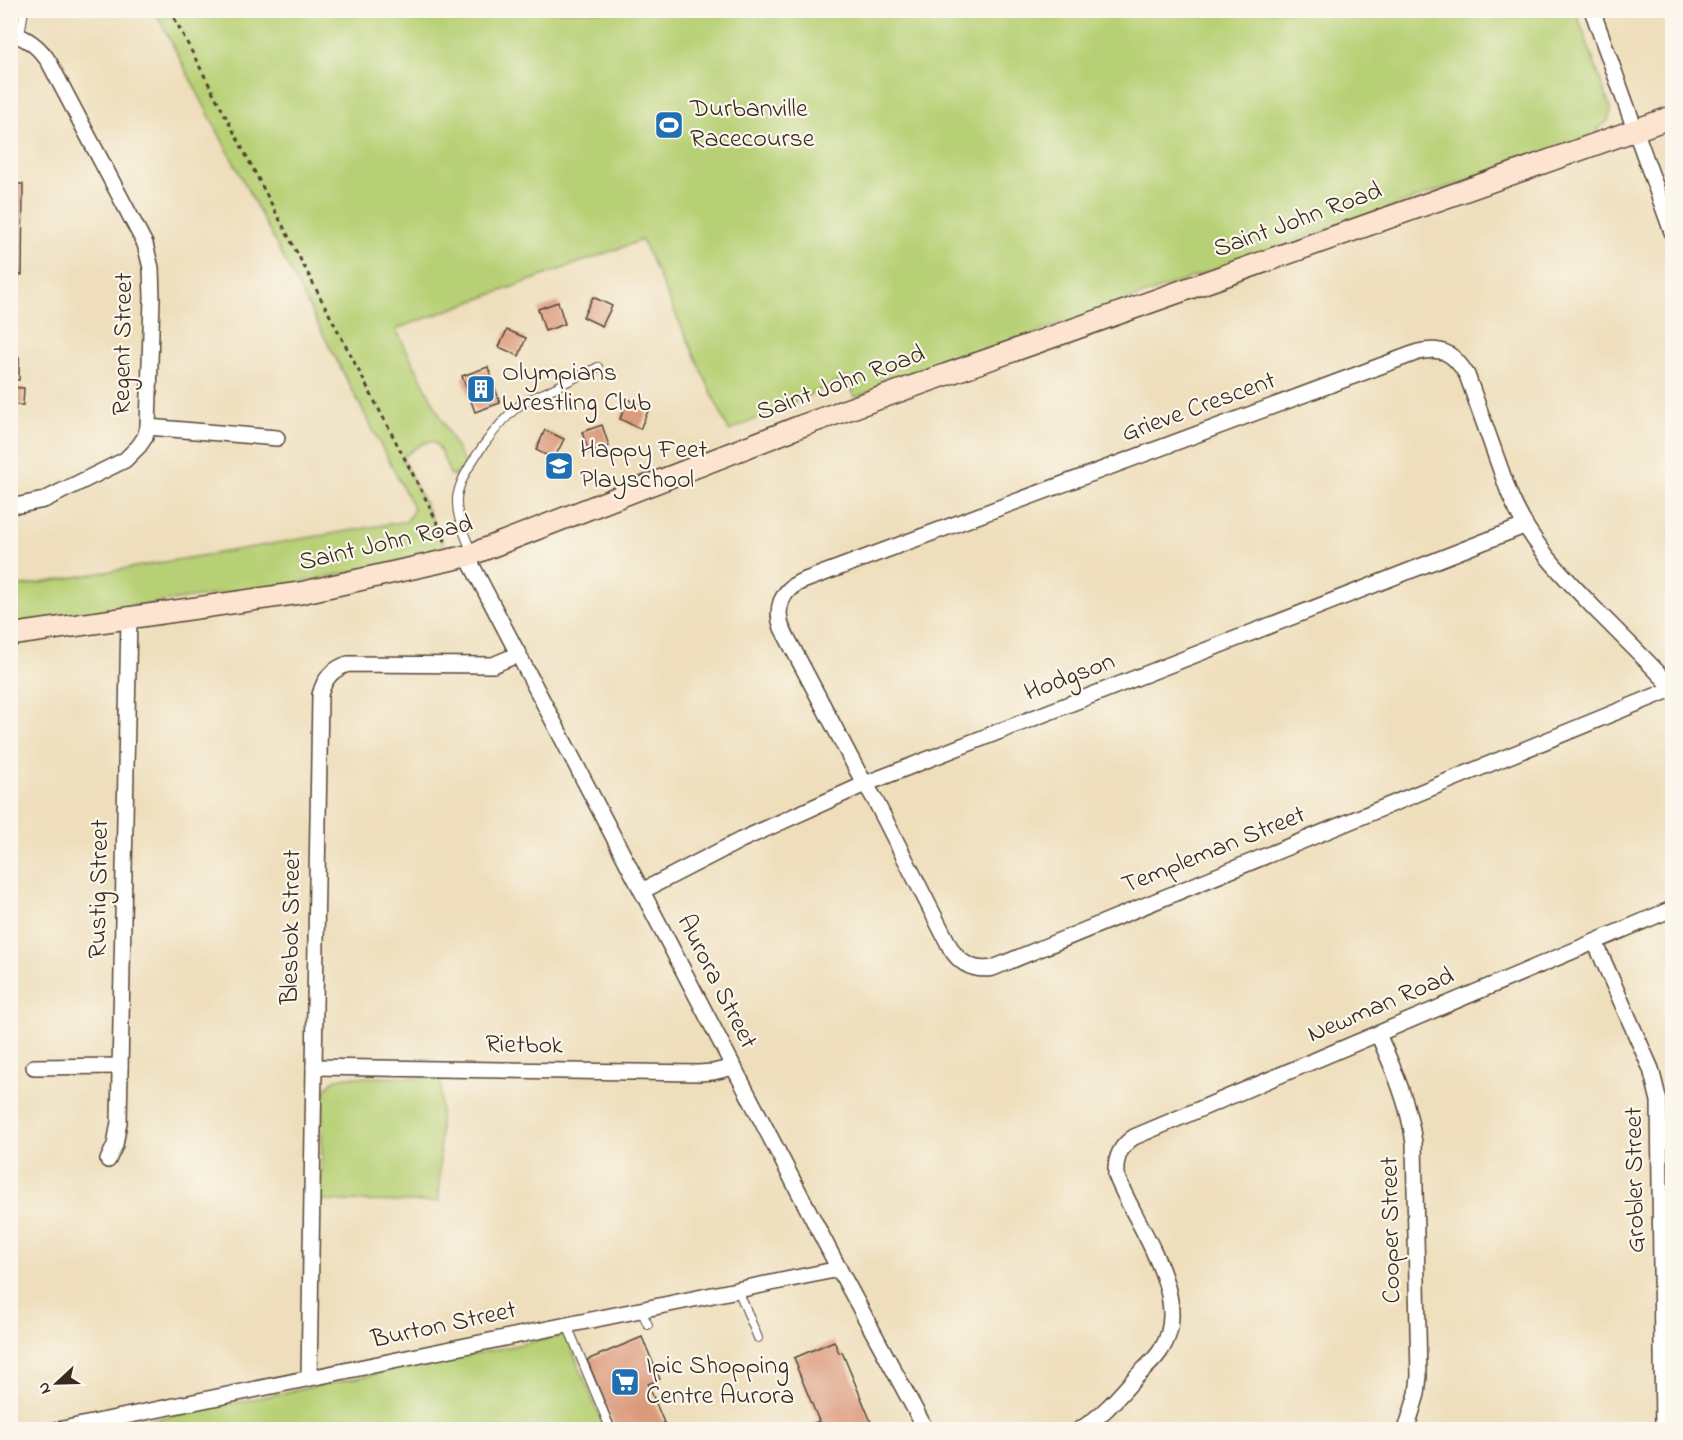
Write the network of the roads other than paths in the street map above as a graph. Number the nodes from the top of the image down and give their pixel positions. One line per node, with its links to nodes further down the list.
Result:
1 (24, 10): 3 (lane)
2 (1592, 10): 5 (street)
3 (15, 34): 9 (street, Regent Street)
4 (1672, 117): 5 (main road, Saint John Road)
5 (1636, 130): 6 (street); 13 (main road, Saint John Road)
6 (1669, 211): 7 (street)
7 (1672, 232)
8 (598, 367): 13 (lane)
9 (148, 427): 10 (street); 11 (street, Regent Street)
10 (277, 438)
11 (10, 505)
12 (1524, 526): 17 (street, Grieve Crescent); 18 (street, Hodgson); 18 (street, Grieve Crescent)
13 (464, 556): 14 (main road, Saint John Road); 16 (street, Aurora Street)
14 (129, 617): 15 (main road, Saint John Road); 23 (street, Rustig Street)
15 (10, 635)
16 (519, 654): 19 (street, Aurora Street); 25 (street, Blesbok Street)
17 (1672, 688): 18 (street, Templeman Street)
18 (865, 784): 19 (street, Hodgson)
19 (642, 891): 26 (street, Aurora Street)
20 (1672, 909): 21 (street, Newman Road)
21 (1595, 942): 22 (street, Newman Road); 40 (street, Grobler Street)
22 (1378, 1034): 38 (street, Newman Road); 39 (street, Cooper Street)
23 (120, 1066): 24 (street); 27 (street, Rustig Street)
24 (34, 1067)
25 (314, 1067): 26 (street, Rietbok); 34 (street, Blesbok Street)
26 (734, 1067): 28 (street, Aurora Street)
27 (108, 1160)
28 (839, 1269): 29 (street, Burton Street); 37 (street, Aurora Street)
29 (738, 1290): 30 (street, Burton Street); 33 (lane)
30 (641, 1310): 31 (street, Burton Street); 32 (lane)
31 (567, 1325): 34 (street, Burton Street); 36 (lane)
32 (648, 1325)
33 (758, 1338)
34 (309, 1378): 35 (street, Burton Street)
35 (58, 1430)
36 (611, 1430)
37 (926, 1430)
38 (1079, 1430)
39 (1406, 1430)
40 (1663, 1430)

